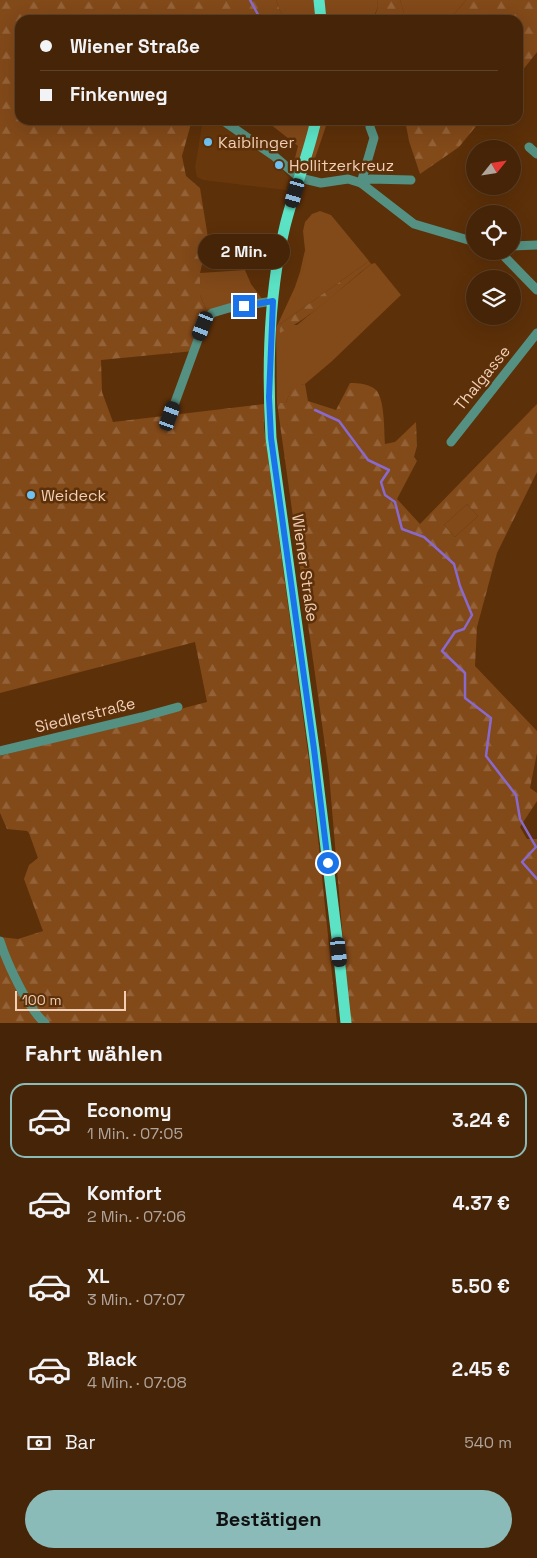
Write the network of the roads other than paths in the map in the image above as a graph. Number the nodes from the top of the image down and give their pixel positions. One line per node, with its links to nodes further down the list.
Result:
1 (319, 0): 2 (main road)
2 (320, 15)
3 (229, 125): 8 (street)
4 (315, 125): 8 (main road, Wiener Straße)
5 (370, 125): 10 (street)
6 (528, 147): 7 (street)
7 (537, 154)
8 (300, 178): 10 (street); 16 (main road, Wiener Straße)
9 (411, 180): 10 (street)
10 (361, 183): 11 (street)
11 (466, 239)
12 (537, 244): 13 (street)
13 (521, 245)
14 (508, 260): 15 (street)
15 (537, 290)
16 (273, 301): 18 (street); 24 (main road, Wiener Straße)
17 (537, 333): 19 (street, Thalgasse)
18 (170, 416)
19 (450, 442)
20 (178, 707): 21 (street, Siedlerstraße)
21 (0, 751)
22 (0, 942): 23 (street)
23 (45, 1023)
24 (346, 1023)

